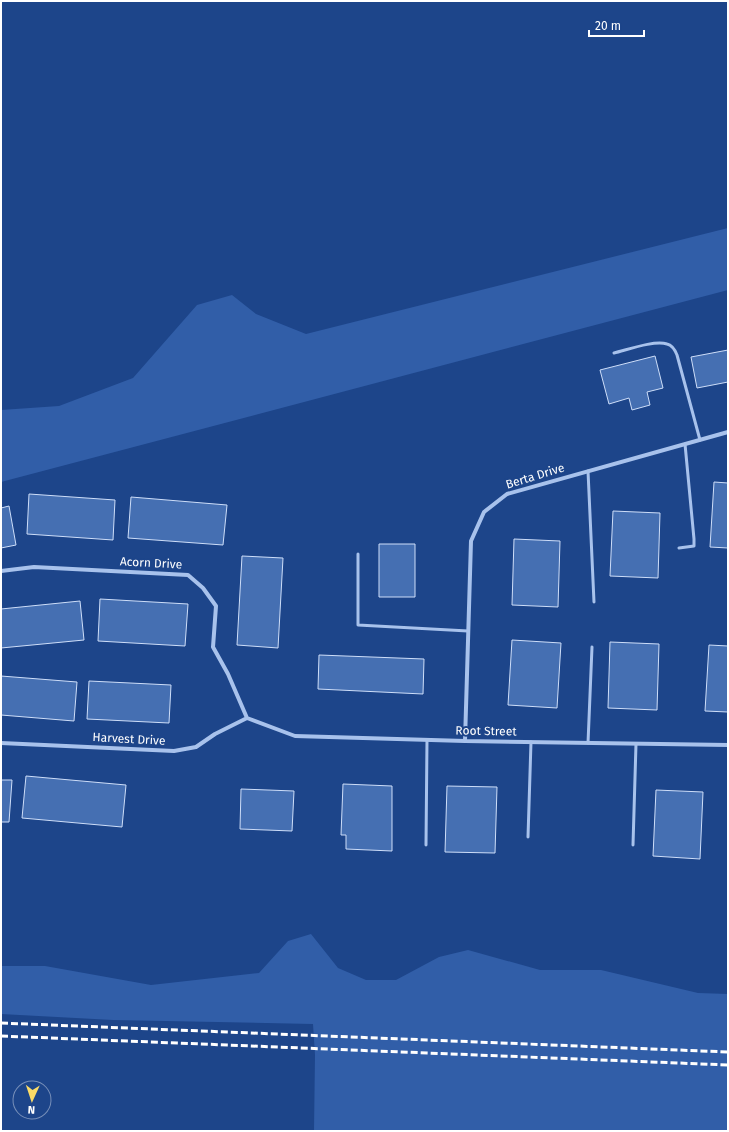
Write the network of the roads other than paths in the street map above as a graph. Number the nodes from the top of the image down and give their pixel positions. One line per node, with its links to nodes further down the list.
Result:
1 (614, 352): 3 (lane)
2 (728, 432): 3 (street, Berta Drive)
3 (700, 440): 4 (street, Berta Drive)
4 (685, 444): 5 (street, Berta Drive); 6 (lane)
5 (588, 471): 9 (lane); 10 (street, Berta Drive)
6 (679, 548)
7 (358, 554): 10 (lane)
8 (1, 571): 12 (street, Acorn Drive)
9 (594, 602)
10 (468, 631): 14 (street, Berta Drive)
11 (592, 647): 16 (lane)
12 (247, 718): 13 (street, Root Street); 17 (street, Harvest Drive)
13 (428, 740): 14 (street, Root Street); 21 (lane)
14 (465, 741): 15 (street, Root Street)
15 (531, 742): 16 (street, Root Street); 20 (lane)
16 (588, 743): 18 (street, Root Street)
17 (1, 744)
18 (636, 744): 19 (street, Root Street); 22 (lane)
19 (728, 745)
20 (528, 837)
21 (426, 845)
22 (633, 845)

